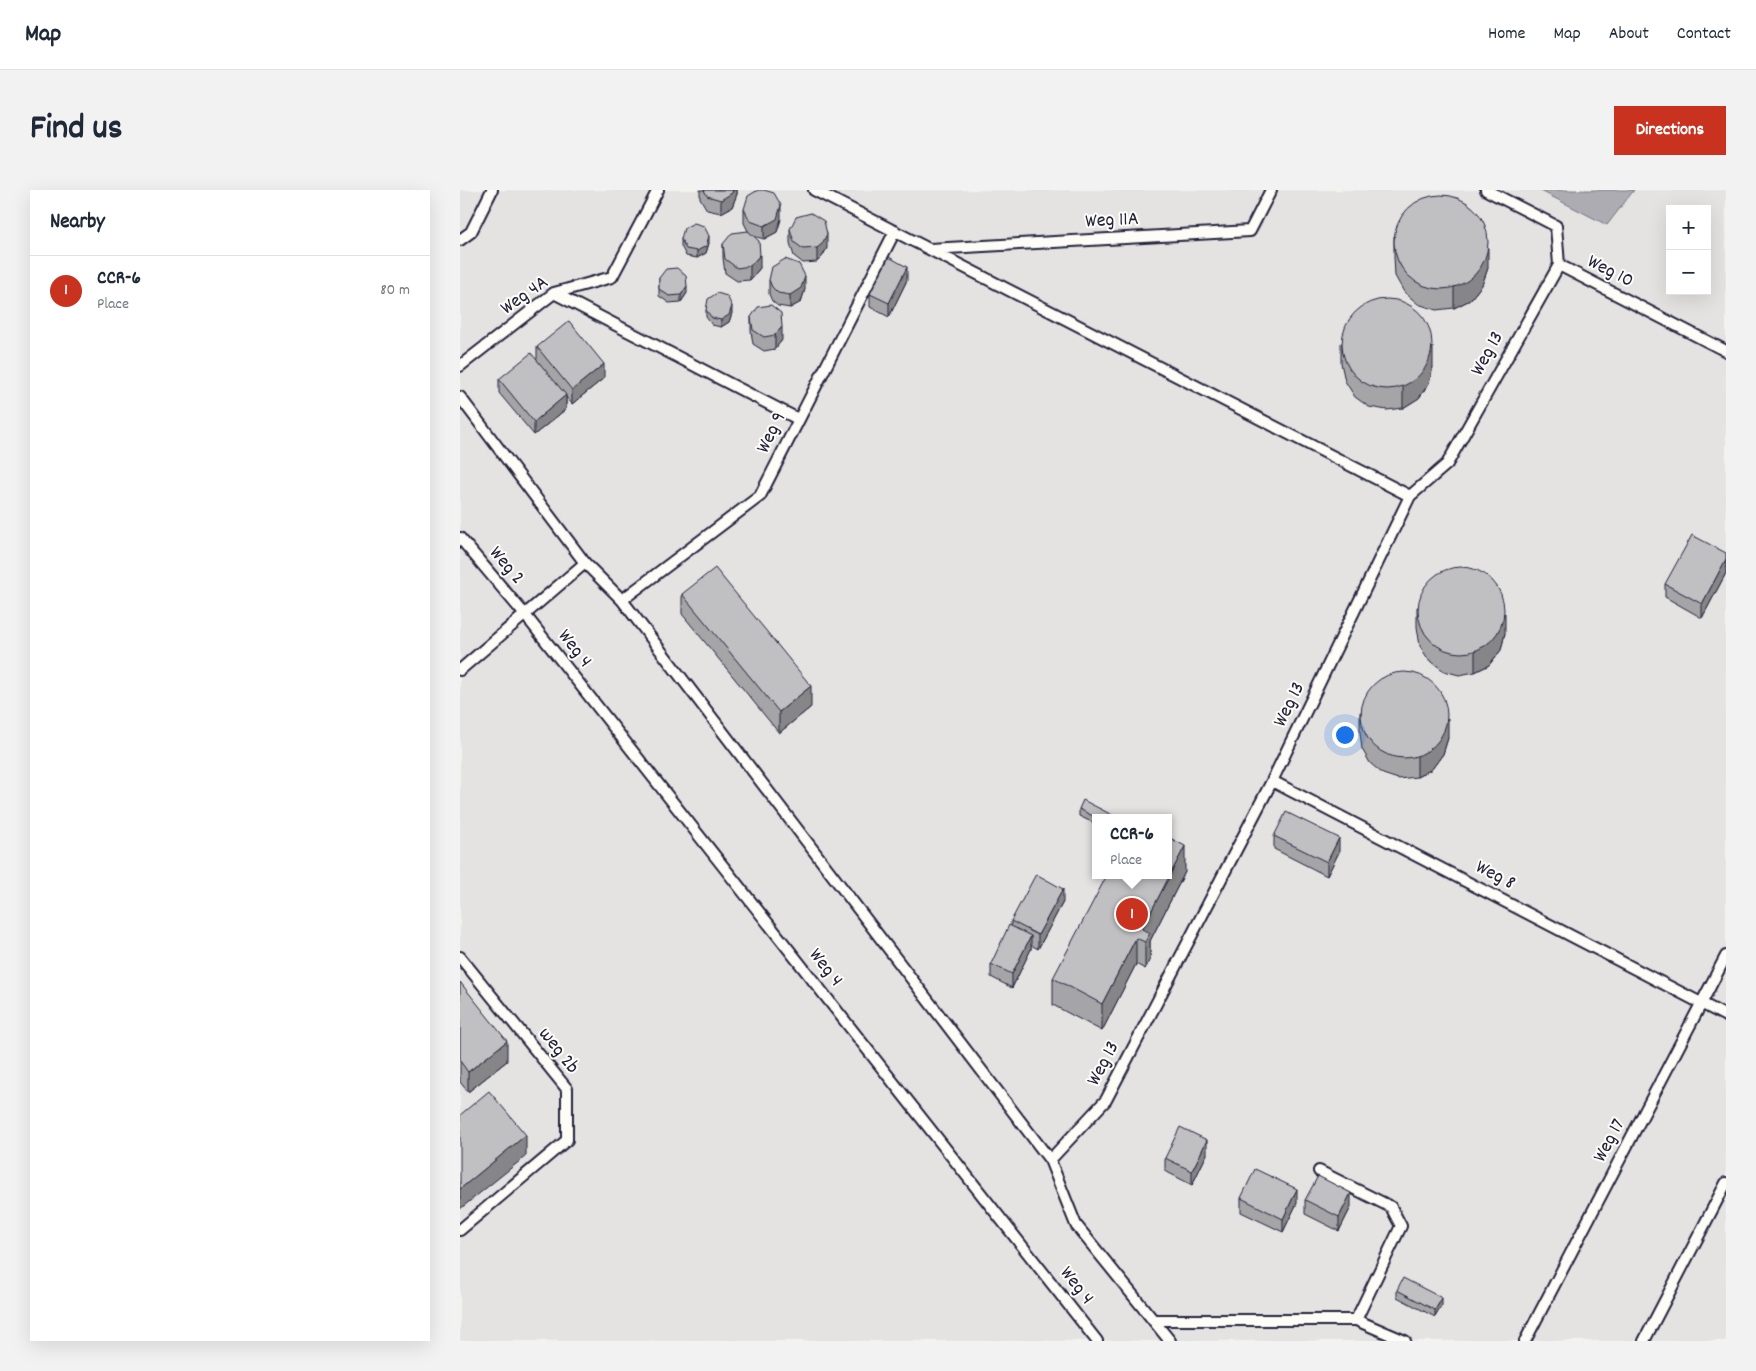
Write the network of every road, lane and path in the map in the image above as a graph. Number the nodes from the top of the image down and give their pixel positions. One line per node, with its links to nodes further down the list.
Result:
1 (492, 190): 7 (lane)
2 (658, 190): 10 (lane, Weg 4A)
3 (814, 190): 6 (lane)
4 (1272, 190): 8 (lane, Weg 11A)
5 (1486, 190): 9 (lane)
6 (895, 231): 8 (lane); 14 (lane, Weg 9)
7 (460, 240)
8 (930, 248): 15 (lane)
9 (1559, 264): 11 (lane, Weg 10); 15 (lane, Weg 13)
10 (554, 293): 12 (lane, Weg 4A); 14 (lane)
11 (1726, 351)
12 (460, 366)
13 (460, 397): 17 (lane)
14 (798, 419): 18 (lane, Weg 9)
15 (1410, 496): 21 (lane, Weg 13)
16 (460, 538): 19 (lane, Weg 2)
17 (585, 563): 18 (lane); 19 (lane)
18 (622, 600): 26 (lane)
19 (526, 616): 20 (lane); 32 (lane, Weg 4)
20 (460, 670)
21 (1272, 781): 24 (lane, Weg 8); 26 (lane, Weg 13)
22 (1726, 956): 24 (lane, Weg 17)
23 (460, 957): 29 (lane, weg 2b)
24 (1701, 1004): 25 (lane, Weg 8); 35 (lane, Weg 17)
25 (1726, 1016)
26 (1050, 1160): 30 (lane)
27 (1318, 1171): 31 (lane)
28 (1726, 1183): 36 (lane)
29 (460, 1230)
30 (1153, 1320): 31 (lane); 33 (lane)
31 (1356, 1320): 34 (lane)
32 (1097, 1341)
33 (1170, 1341)
34 (1405, 1341)
35 (1525, 1341)
36 (1644, 1341)

